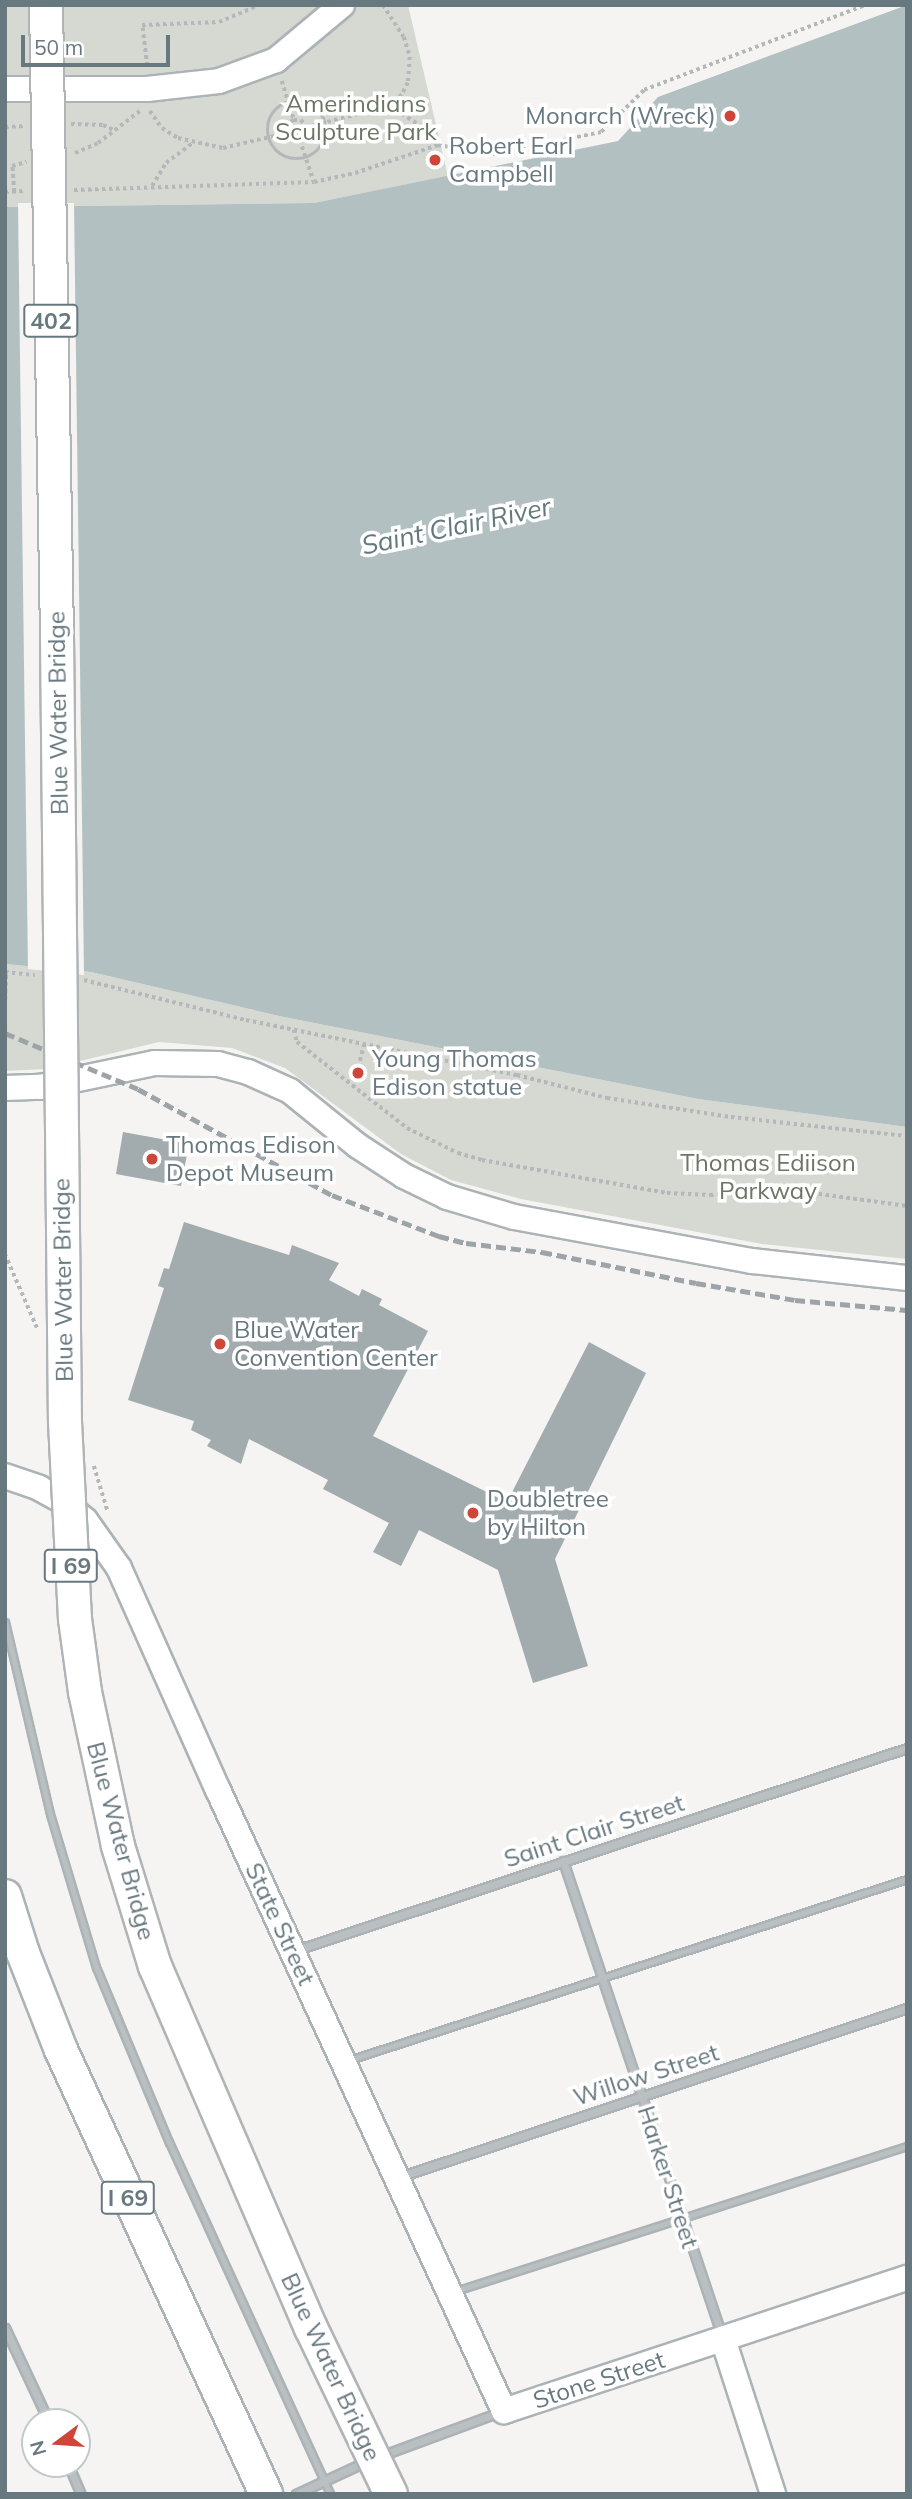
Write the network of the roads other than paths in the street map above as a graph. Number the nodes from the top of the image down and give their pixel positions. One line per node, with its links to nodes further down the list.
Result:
1 (46, 5): 4 (highway, Blue Water Bridge / 402, bridge)
2 (342, 5): 3 (street)
3 (5, 89)
4 (57, 636): 33 (highway, Blue Water Bridge / I 69, bridge)
5 (5, 1088): 6 (street)
6 (907, 1278)
7 (8, 1476): 13 (street, State Street)
8 (5, 1622): 28 (lane)
9 (907, 1748): 10 (street, Saint Clair Street)
10 (563, 1861): 13 (street, Saint Clair Street); 14 (street, Harker Street)
11 (907, 1880): 14 (lane)
12 (5, 1896): 30 (highway, I 69)
13 (293, 1951): 16 (street, State Street)
14 (602, 1976): 16 (lane); 17 (street, Harker Street)
15 (907, 2008): 17 (street, Willow Street)
16 (342, 2063): 19 (street, State Street)
17 (641, 2097): 19 (street, Willow Street); 20 (street, Harker Street)
18 (907, 2146): 20 (lane)
19 (397, 2178): 22 (street, State Street)
20 (681, 2220): 22 (lane); 24 (street, Harker Street)
21 (907, 2278): 24 (street, Stone Street)
22 (449, 2293): 26 (street, State Street)
23 (5, 2328): 25 (street)
24 (723, 2339): 26 (street, Stone Street); 34 (street, Harker Street)
25 (42, 2408)
26 (504, 2411): 28 (street, Stone Street)
27 (75, 2478): 29 (street)
28 (324, 2481): 31 (street, Stone Street); 32 (lane)
29 (82, 2494)
30 (266, 2494)
31 (296, 2494)
32 (330, 2494)
33 (391, 2494)
34 (773, 2494)

